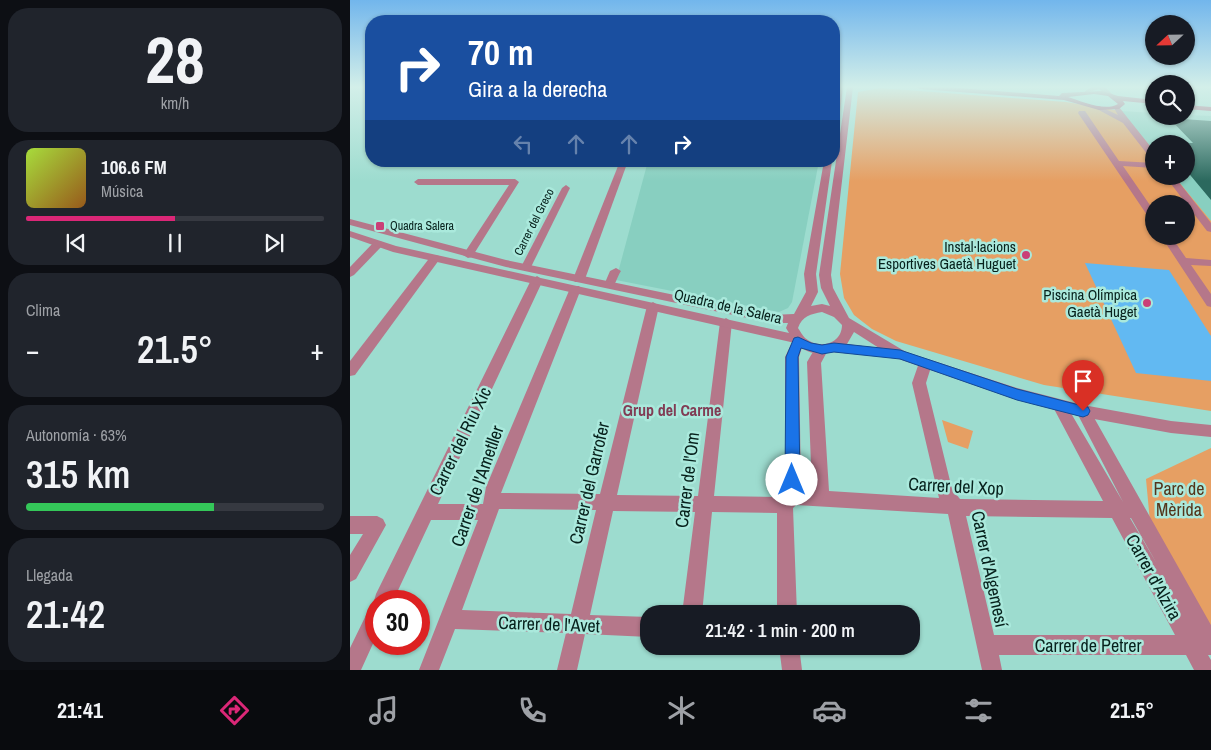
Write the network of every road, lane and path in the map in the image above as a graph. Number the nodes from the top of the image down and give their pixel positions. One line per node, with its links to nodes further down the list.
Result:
1 (846, 118): 7 (street)
2 (1086, 118): 8 (street)
3 (1119, 118): 5 (street)
4 (1124, 118): 5 (street)
5 (1126, 122): 6 (street)
6 (1145, 146)
7 (840, 162)
8 (1116, 163): 9 (street); 16 (street)
9 (1145, 165)
10 (622, 167): 33 (street, Carrer de l'Ametller)
11 (827, 167): 37 (street)
12 (839, 167): 38 (street)
13 (418, 182): 26 (street)
14 (1176, 185): 18 (street)
15 (566, 188): 30 (street, Carrer del Greco)
16 (1145, 205)
17 (350, 222): 20 (street, Quadra de la Salera)
18 (1211, 229)
19 (350, 234): 22 (street, Quadra de la Salera)
20 (390, 234): 21 (street, Quadra de la Salera); 22 (street)
21 (407, 240): 24 (street); 26 (street, Quadra de la Salera)
22 (378, 244): 24 (street, Quadra de la Salera); 31 (street)
23 (1172, 245): 27 (street)
24 (393, 249): 25 (street, Quadra de la Salera)
25 (435, 258): 26 (street, Quadra de la Salera); 44 (street)
26 (464, 259): 30 (street, Quadra de la Salera)
27 (1182, 261): 28 (street); 36 (street)
28 (1211, 263)
29 (616, 271): 34 (street)
30 (522, 272): 32 (street, Quadra de la Salera); 33 (street, Quadra de la Salera)
31 (350, 273)
32 (537, 280): 33 (street, Quadra de la Salera); 61 (street, Carrer del Riu Xic)
33 (577, 284): 34 (street, Quadra de la Salera); 35 (street, Quadra de la Salera); 55 (street, Carrer de l'Ametller)
34 (609, 285): 35 (street, Quadra de la Salera)
35 (657, 301): 37 (street, Quadra de la Salera); 39 (street, Quadra de la Salera); 52 (street, Carrer del Garrofer)
36 (1211, 303)
37 (799, 315): 38 (street); 40 (street)
38 (843, 318): 41 (street); 42 (street)
39 (726, 322): 40 (street, Quadra de la Salera); 53 (street, Carrer de l'Om)
40 (797, 340): 41 (street); 51 (street)
41 (828, 348): 42 (street); 50 (street)
42 (900, 355): 43 (street)
43 (925, 364): 45 (street); 54 (street, Carrer d'Algemesí)
44 (350, 371)
45 (1060, 407): 46 (street); 56 (street, Carrer d'Alzira)
46 (1083, 411): 47 (street); 57 (street, Carrer d'Alzira)
47 (1171, 427): 48 (street); 49 (street)
48 (1211, 431)
49 (1211, 440)
50 (821, 499): 51 (street, Carrer del Xop); 54 (street, Carrer del Xop)
51 (789, 501): 53 (street, Carrer del Xop); 63 (street)
52 (605, 502): 53 (street, Carrer del Xop); 55 (street, Carrer del Xop); 65 (street, Carrer del Garrofer)
53 (705, 504): 62 (street, Carrer de l'Om)
54 (955, 506): 56 (street, Carrer del Xop); 69 (street, Carrer d'Algemesí)
55 (491, 507): 58 (street, Carrer del Xop); 64 (street, Carrer de l'Ametller)
56 (1117, 510): 57 (street, Carrer d'Alzira); 70 (street, Carrer d'Alzira)
57 (1136, 510): 68 (street, Carrer d'Alzira)
58 (431, 512)
59 (350, 525): 60 (street)
60 (350, 574)
61 (388, 590)
62 (693, 605)
63 (787, 605)
64 (449, 619): 65 (street, Carrer de l'Avet); 73 (street, Carrer de l'Ametller)
65 (577, 625): 66 (street, Carrer de l'Avet); 74 (street, Carrer del Garrofer)
66 (640, 627)
67 (365, 639): 72 (street)
68 (1211, 644): 70 (street, Carrer d'Alzira)
69 (986, 645): 70 (street, Carrer de Petrer); 76 (street, Carrer d'Algemesí)
70 (1191, 645): 77 (street, Carrer d'Alzira)
71 (790, 655): 75 (street)
72 (350, 670)
73 (429, 670)
74 (566, 670)
75 (792, 670)
76 (992, 670)
77 (1205, 670)

